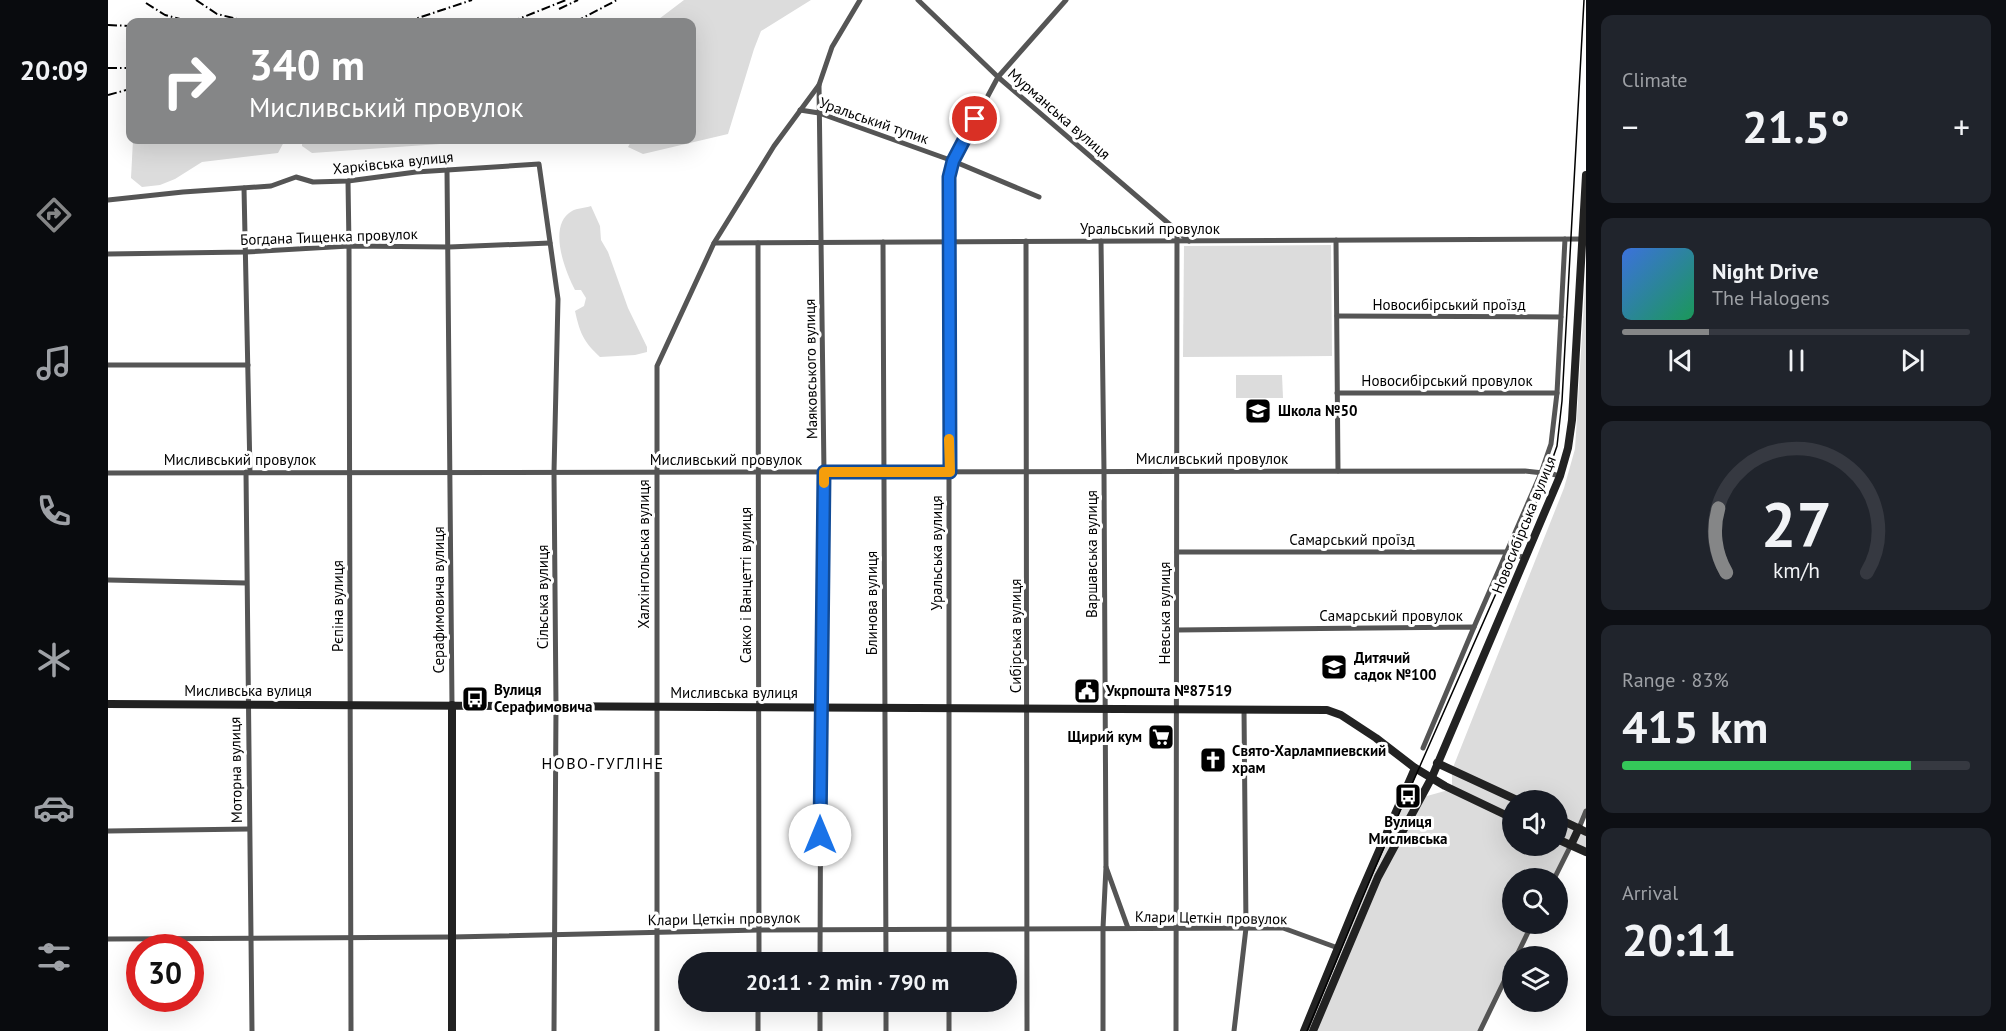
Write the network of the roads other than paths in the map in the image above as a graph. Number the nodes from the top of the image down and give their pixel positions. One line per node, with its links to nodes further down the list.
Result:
1 (860, 0): 5 (street, Маяковського вулиця)
2 (918, 0): 4 (street, Мурманська вулиця)
3 (1066, 0): 4 (street, Уральська вулиця)
4 (998, 77): 8 (street, Уральська вулиця); 16 (street, Мурманська вулиця)
5 (819, 85): 6 (street, Халхінгольська вулиця); 7 (street, Маяковського вулиця)
6 (800, 110): 7 (street, Уральський тупик); 28 (street, Халхінгольська вулиця)
7 (819, 113): 8 (street, Уральський тупик); 24 (street, Маяковського вулиця)
8 (953, 161): 14 (street, Уральський тупик); 26 (street, Уральська вулиця)
9 (539, 164): 10 (street, Харківська вулиця); 27 (street, Сільська вулиця)
10 (447, 170): 12 (street, Харківська вулиця); 31 (street, Серафимовича вулиця)
11 (1586, 175): 18 (street, Новосибірська вулиця)
12 (348, 181): 13 (street, Харківська вулиця); 30 (street, Рєпіна вулиця)
13 (244, 188): 15 (street, Харківська вулиця); 32 (street, Моторна вулиця)
14 (1039, 197)
15 (108, 200)
16 (1178, 231): 22 (street, Невська вулиця); 23 (street, Мурманська вулиця)
17 (1565, 239): 18 (street, Уральський провулок); 19 (street, Уральський провулок); 35 (street, Новосибірська вулиця)
18 (1584, 239): 55 (street, Новосибірська вулиця)
19 (1336, 240): 23 (street, Уральський провулок); 34 (street)
20 (1026, 241): 21 (street, Уральський провулок); 26 (street, Уральський провулок); 52 (street, Сибірська вулиця)
21 (1101, 241): 22 (street, Уральський провулок); 40 (street, Варшавська вулиця)
22 (1178, 241): 23 (street, Уральський провулок); 41 (street, Невська вулиця)
23 (1189, 241)
24 (821, 242): 25 (street, Уральський провулок); 29 (street, Уральський провулок); 49 (street, Маяковського вулиця)
25 (883, 242): 26 (street, Уральський провулок); 50 (street, Блинова вулиця)
26 (949, 242): 51 (street, Уральська вулиця)
27 (550, 243): 31 (street, Богдана Тищенка провулок); 46 (street, Сільська вулиця)
28 (714, 243): 29 (street, Уральський провулок); 47 (street, Халхінгольська вулиця)
29 (758, 243): 48 (street, Сакко і Ванцетті вулиця)
30 (349, 246): 31 (street, Богдана Тищенка провулок); 32 (street, Богдана Тищенка провулок); 44 (street, Рєпіна вулиця)
31 (449, 247): 45 (street, Серафимовича вулиця)
32 (246, 252): 33 (street, Богдана Тищенка провулок); 37 (street, Моторна вулиця)
33 (108, 254)
34 (1337, 316): 35 (street, Новосибірський проїзд); 38 (street)
35 (1561, 317): 39 (street, Новосибірська вулиця)
36 (108, 365): 37 (street)
37 (248, 365): 43 (street, Моторна вулиця)
38 (1337, 393): 39 (street, Новосибірський провулок); 42 (street)
39 (1557, 393): 53 (street, Новосибірська вулиця)
40 (1104, 471): 41 (street, Мисливський провулок); 52 (street, Мисливський провулок); 74 (street, Варшавська вулиця)
41 (1177, 471): 42 (street, Мисливський провулок); 56 (street, Невська вулиця)
42 (1338, 471): 53 (street, Мисливський провулок)
43 (248, 472): 44 (street, Мисливський провулок); 54 (street, Мисливський провулок); 60 (street, Моторна вулиця)
44 (349, 472): 45 (street, Мисливський провулок); 65 (street, Рєпіна вулиця)
45 (452, 472): 46 (street, Мисливський провулок); 66 (street, Серафимовича вулиця)
46 (554, 472): 47 (street, Мисливський провулок); 67 (street, Сільська вулиця)
47 (656, 472): 48 (street, Мисливський провулок); 68 (street, Халхінгольська вулиця)
48 (758, 472): 49 (street, Мисливський провулок); 69 (street, Сакко і Ванцетті вулиця)
49 (824, 472): 50 (street, Мисливський провулок); 70 (street, Маяковського вулиця)
50 (884, 472): 51 (street, Мисливський провулок); 71 (street, Блинова вулиця)
51 (950, 472): 52 (street, Мисливський провулок); 72 (street, Уральська вулиця)
52 (1026, 472): 73 (street, Сибірська вулиця)
53 (1541, 472): 55 (street, Мисливський провулок); 57 (street, Новосибірська вулиця)
54 (108, 473)
55 (1560, 476): 58 (street, Новосибірська вулиця)
56 (1177, 552): 57 (street, Самарський проїзд); 62 (street, Невська вулиця)
57 (1507, 552): 58 (street, Самарський проїзд); 61 (street, Новосибірська вулиця)
58 (1526, 558): 78 (street, Новосибірська вулиця)
59 (108, 580): 60 (street)
60 (246, 583): 64 (street, Моторна вулиця)
61 (1474, 627): 62 (street, Самарський провулок); 77 (street, Самарський провулок)
62 (1177, 630): 75 (street, Невська вулиця)
63 (108, 704): 64 (street, Мисливська вулиця)
64 (247, 705): 65 (street, Мисливська вулиця); 88 (street, Моторна вулиця)
65 (350, 705): 66 (street, Мисливська вулиця); 110 (street, Рєпіна вулиця)
66 (453, 705): 67 (street, Мисливська вулиця); 108 (street, Серафимовича вулиця)
67 (556, 706): 68 (street, Мисливська вулиця); 107 (street, Сільська вулиця)
68 (657, 706): 69 (street, Мисливська вулиця); 106 (street, Халхінгольська вулиця)
69 (759, 707): 70 (street, Мисливська вулиця); 105 (street, Сакко і Ванцетті вулиця)
70 (821, 707): 71 (street, Мисливська вулиця); 103 (street, Маяковського вулиця)
71 (885, 707): 72 (street, Мисливська вулиця); 104 (street, Блинова вулиця)
72 (949, 708): 73 (street, Мисливська вулиця); 97 (street, Уральська вулиця)
73 (1028, 708): 74 (street, Мисливська вулиця); 98 (street, Сибірська вулиця)
74 (1105, 708): 75 (street, Мисливська вулиця); 95 (street, Варшавська вулиця)
75 (1177, 709): 76 (street, Мисливська вулиця); 101 (street, Невська вулиця)
76 (1244, 709): 79 (street, Мисливська вулиця); 102 (street)
77 (1423, 747)
78 (1437, 763): 79 (street); 80 (street, Новосибірська вулиця); 83 (street)
79 (1415, 768): 80 (street, Мисливська вулиця); 87 (street)
80 (1432, 777): 81 (street, Мисливська вулиця); 82 (street, Новосибірська вулиця)
81 (1444, 785): 82 (street); 85 (street, Мисливська вулиця)
82 (1426, 788): 91 (street, Новосибірська вулиця)
83 (1502, 793)
84 (1586, 811): 89 (street)
85 (1502, 813)
86 (1568, 823): 89 (street)
87 (1390, 824): 91 (street); 112 (street)
88 (249, 829): 90 (street); 109 (street, Моторна вулиця)
89 (1583, 830): 93 (street)
90 (108, 831)
91 (1403, 831): 136 (street, Новосибірська вулиця)
92 (1568, 844): 93 (street)
93 (1571, 845): 94 (street); 96 (street)
94 (1586, 852)
95 (1106, 867): 99 (street, Варшавська вулиця); 100 (street, Варшавська вулиця)
96 (1560, 868)
97 (949, 928): 98 (street, Клари Цеткін провулок); 104 (street, Клари Цеткін провулок); 116 (street, Уральська вулиця)
98 (1028, 928): 99 (street, Клари Цеткін провулок); 131 (street, Сибірська вулиця)
99 (1103, 928): 100 (street, Клари Цеткін провулок); 132 (street, Варшавська вулиця)
100 (1128, 928): 101 (street, Клари Цеткін провулок)
101 (1176, 928): 102 (street, Клари Цеткін провулок); 133 (street, Невська вулиця)
102 (1246, 928): 112 (street, Клари Цеткін провулок); 134 (street)
103 (820, 929): 104 (street, Клари Цеткін провулок); 105 (street, Клари Цеткін провулок); 114 (street, Маяковського вулиця)
104 (886, 929): 115 (street, Блинова вулиця)
105 (759, 930): 106 (street, Клари Цеткін провулок); 113 (street, Сакко і Ванцетті вулиця)
106 (658, 932): 107 (street, Клари Цеткін провулок); 126 (street, Халхінгольська вулиця)
107 (555, 934): 108 (street, Клари Цеткін провулок); 125 (street, Сільська вулиця)
108 (452, 937): 110 (street, Клари Цеткін провулок); 124 (street, Серафимовича вулиця)
109 (250, 938): 110 (street, Клари Цеткін провулок); 111 (street, Клари Цеткін провулок); 122 (street, Моторна вулиця)
110 (351, 938): 123 (street, Рєпіна вулиця)
111 (108, 939)
112 (1338, 948): 135 (street)
113 (759, 952)
114 (820, 952)
115 (886, 952)
116 (949, 952)
117 (1502, 986): 137 (street)
118 (758, 1012): 127 (street)
119 (820, 1012): 128 (street)
120 (886, 1012): 129 (street)
121 (949, 1012): 130 (street)
122 (252, 1031)
123 (351, 1031)
124 (452, 1031)
125 (554, 1031)
126 (657, 1031)
127 (758, 1031)
128 (820, 1031)
129 (886, 1031)
130 (949, 1031)
131 (1027, 1031)
132 (1103, 1031)
133 (1176, 1031)
134 (1234, 1031)
135 (1304, 1031)
136 (1313, 1031)
137 (1480, 1031)

